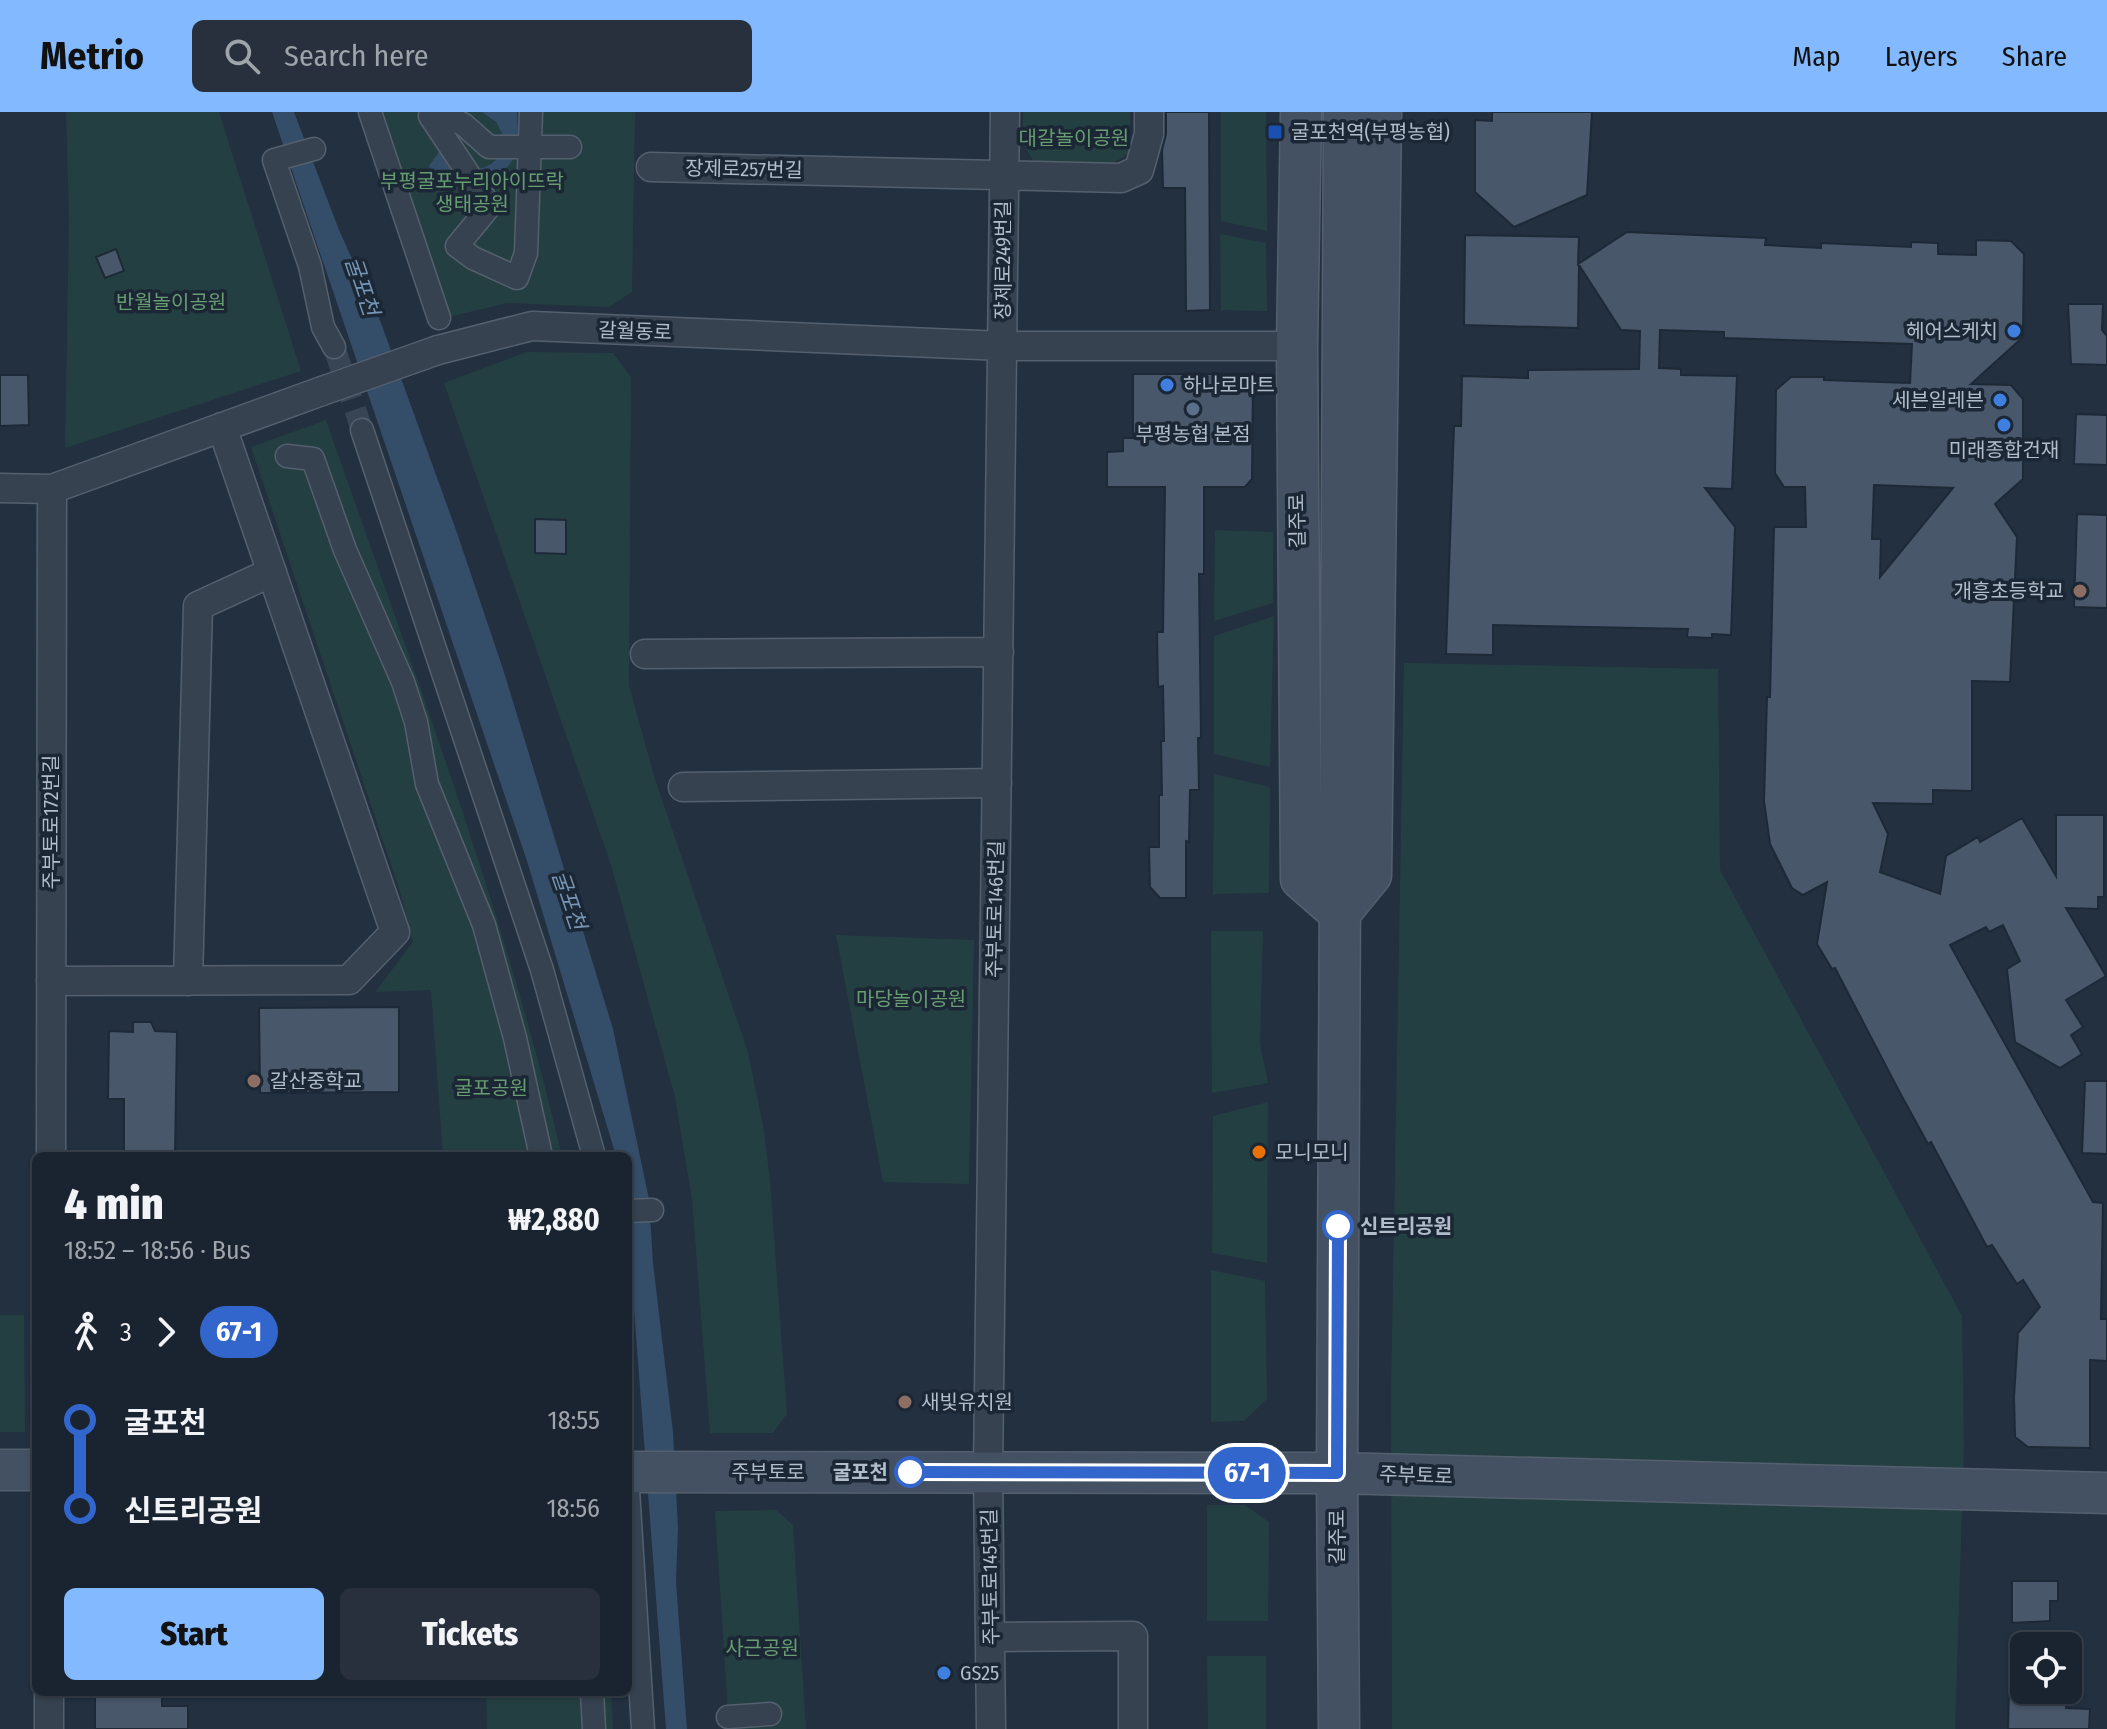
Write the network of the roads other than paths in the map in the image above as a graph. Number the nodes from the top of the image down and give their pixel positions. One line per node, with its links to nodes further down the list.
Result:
1 (370, 112): 16 (street)
2 (432, 112): 11 (street)
3 (441, 112): 11 (street)
4 (531, 112): 11 (street)
5 (1005, 112): 15 (street, 장제로249번길)
6 (1149, 112): 15 (street, 장제로249번길)
7 (1301, 112): 18 (main road, 길주로)
8 (1344, 112): 30 (main road, 길주로)
9 (1381, 112): 30 (main road)
10 (570, 147): 11 (street)
11 (517, 148)
12 (314, 149): 19 (street)
13 (651, 167): 14 (street, 장제로257번길)
14 (837, 171): 15 (street, 장제로249번길)
15 (1004, 175): 17 (street, 장제로249번길)
16 (439, 318)
17 (1003, 346): 18 (street, 갈월동로); 20 (street, 갈월동로, bridge); 26 (street, 주부토로146번길)
18 (1297, 346): 30 (main road, 길주로)
19 (334, 347)
20 (222, 427): 24 (street, 갈월동로); 25 (street)
21 (362, 430): 35 (street)
22 (287, 456): 34 (street)
23 (0, 488): 24 (street, 갈월동로)
24 (52, 489): 31 (street, 주부토로172번길)
25 (272, 572): 32 (street); 32 (street)
26 (999, 652): 27 (street); 28 (street, 주부토로146번길)
27 (645, 654)
28 (997, 783): 29 (street); 41 (street, 주부토로146번길)
29 (683, 787)
30 (1340, 913): 42 (main road, 길주로)
31 (51, 981): 32 (street); 33 (street, 주부토로172번길)
32 (188, 981)
33 (51, 1152)
34 (540, 1152)
35 (593, 1152)
36 (652, 1210): 37 (street)
37 (632, 1211)
38 (0, 1470): 39 (main road)
39 (32, 1470)
40 (632, 1472): 41 (main road, 주부토로)
41 (988, 1472): 42 (main road, 주부토로); 45 (street, 주부토로145번길)
42 (1337, 1473): 43 (main road, 주부토로); 55 (main road, 길주로)
43 (2107, 1493)
44 (632, 1554): 52 (street)
45 (991, 1637): 53 (street, 주부토로145번길); 54 (street)
46 (49, 1696): 50 (street)
47 (592, 1696): 51 (street)
48 (770, 1714): 49 (street)
49 (728, 1717)
50 (49, 1729)
51 (594, 1729)
52 (643, 1729)
53 (991, 1729)
54 (1133, 1729)
55 (1339, 1729)

